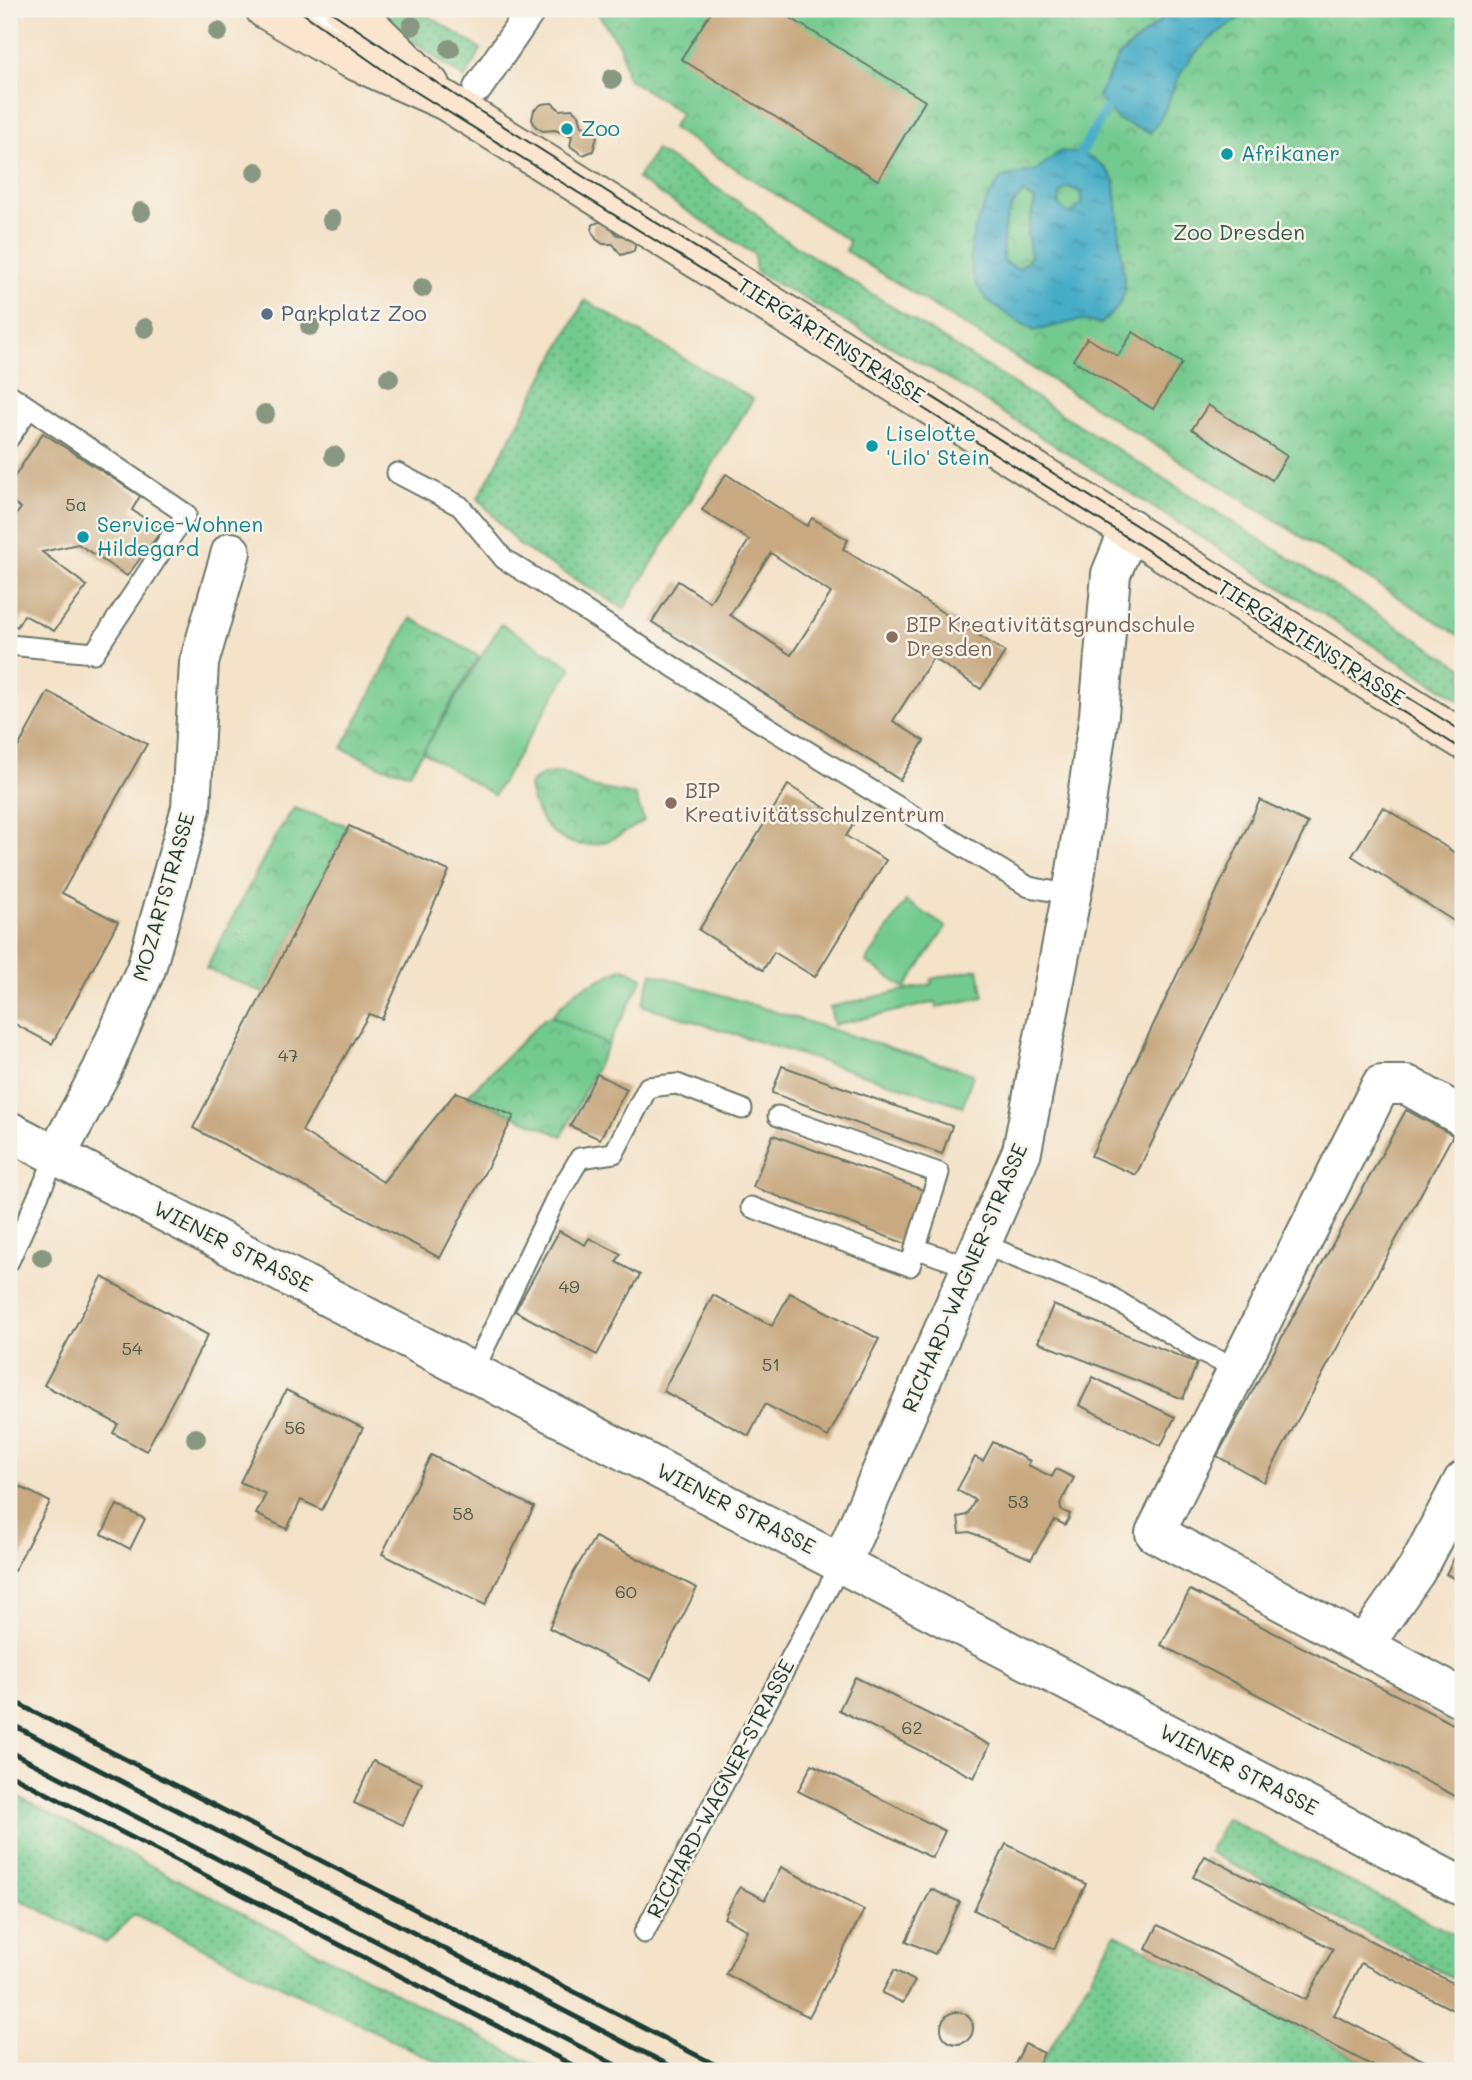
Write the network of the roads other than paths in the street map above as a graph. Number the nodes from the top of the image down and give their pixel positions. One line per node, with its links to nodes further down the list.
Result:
1 (265, 9): 5 (main road, TIERGARTENSTRASSE)
2 (310, 9): 5 (lane)
3 (344, 9): 5 (main road, TIERGARTENSTRASSE)
4 (532, 9): 5 (street)
5 (462, 94): 10 (main road, TIERGARTENSTRASSE)
6 (9, 394): 7 (lane)
7 (29, 408): 8 (lane); 12 (lane)
8 (9, 438)
9 (397, 473): 14 (lane)
10 (1130, 528): 13 (main road, TIERGARTENSTRASSE); 14 (street, RICHARD-WAGNER-STRASSE)
11 (231, 552): 19 (street, MOZARTSTRASSE)
12 (9, 645)
13 (1463, 740)
14 (1073, 895): 22 (street, RICHARD-WAGNER-STRASSE)
15 (742, 1108): 25 (lane)
16 (778, 1116): 21 (lane)
17 (1463, 1116): 24 (street)
18 (9, 1131): 19 (street, WIENER STRASSE)
19 (56, 1156): 23 (lane, MOZARTSTRASSE); 25 (street, WIENER STRASSE)
20 (751, 1207): 21 (lane)
21 (915, 1248): 22 (lane)
22 (977, 1256): 24 (lane); 27 (street, RICHARD-WAGNER-STRASSE)
23 (9, 1261)
24 (1238, 1369): 28 (street)
25 (473, 1372): 27 (street, WIENER STRASSE)
26 (1463, 1481): 28 (street)
27 (841, 1564): 30 (street, WIENER STRASSE); 31 (lane, RICHARD-WAGNER-STRASSE)
28 (1364, 1645): 29 (street)
29 (1463, 1699)
30 (1463, 1886)
31 (644, 1933)

